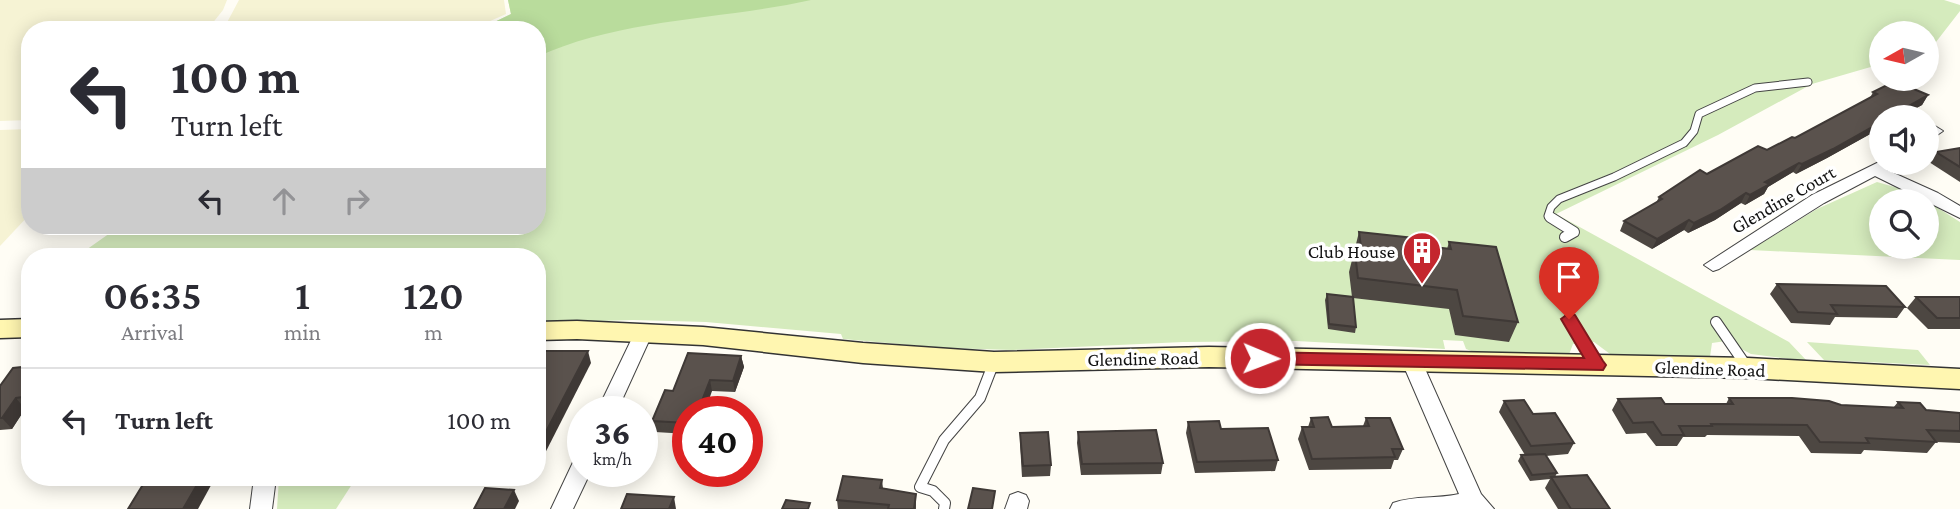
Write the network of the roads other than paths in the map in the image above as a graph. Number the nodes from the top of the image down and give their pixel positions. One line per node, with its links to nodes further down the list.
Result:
1 (1808, 82): 5 (lane)
2 (1869, 174): 6 (street, Glendine Court)
3 (1896, 175): 4 (street, Glendine Court)
4 (1960, 213)
5 (1565, 237)
6 (1713, 265)
7 (1569, 319): 15 (lane)
8 (1716, 322): 16 (lane)
9 (21, 328): 10 (street)
10 (0, 329)
11 (546, 331): 12 (street, Glendine Road)
12 (644, 332): 13 (street, Glendine Road); 18 (street)
13 (994, 362): 14 (street, Glendine Road); 24 (lane)
14 (1412, 362): 15 (street, Glendine Road); 21 (street)
15 (1597, 365): 16 (street, Glendine Road)
16 (1748, 368): 17 (street, Glendine Road)
17 (1960, 379)
18 (614, 396)
19 (264, 486): 22 (street)
20 (572, 487): 23 (street)
21 (1478, 505): 25 (street)
22 (261, 509)
23 (562, 509)
24 (944, 509)
25 (1401, 509)

